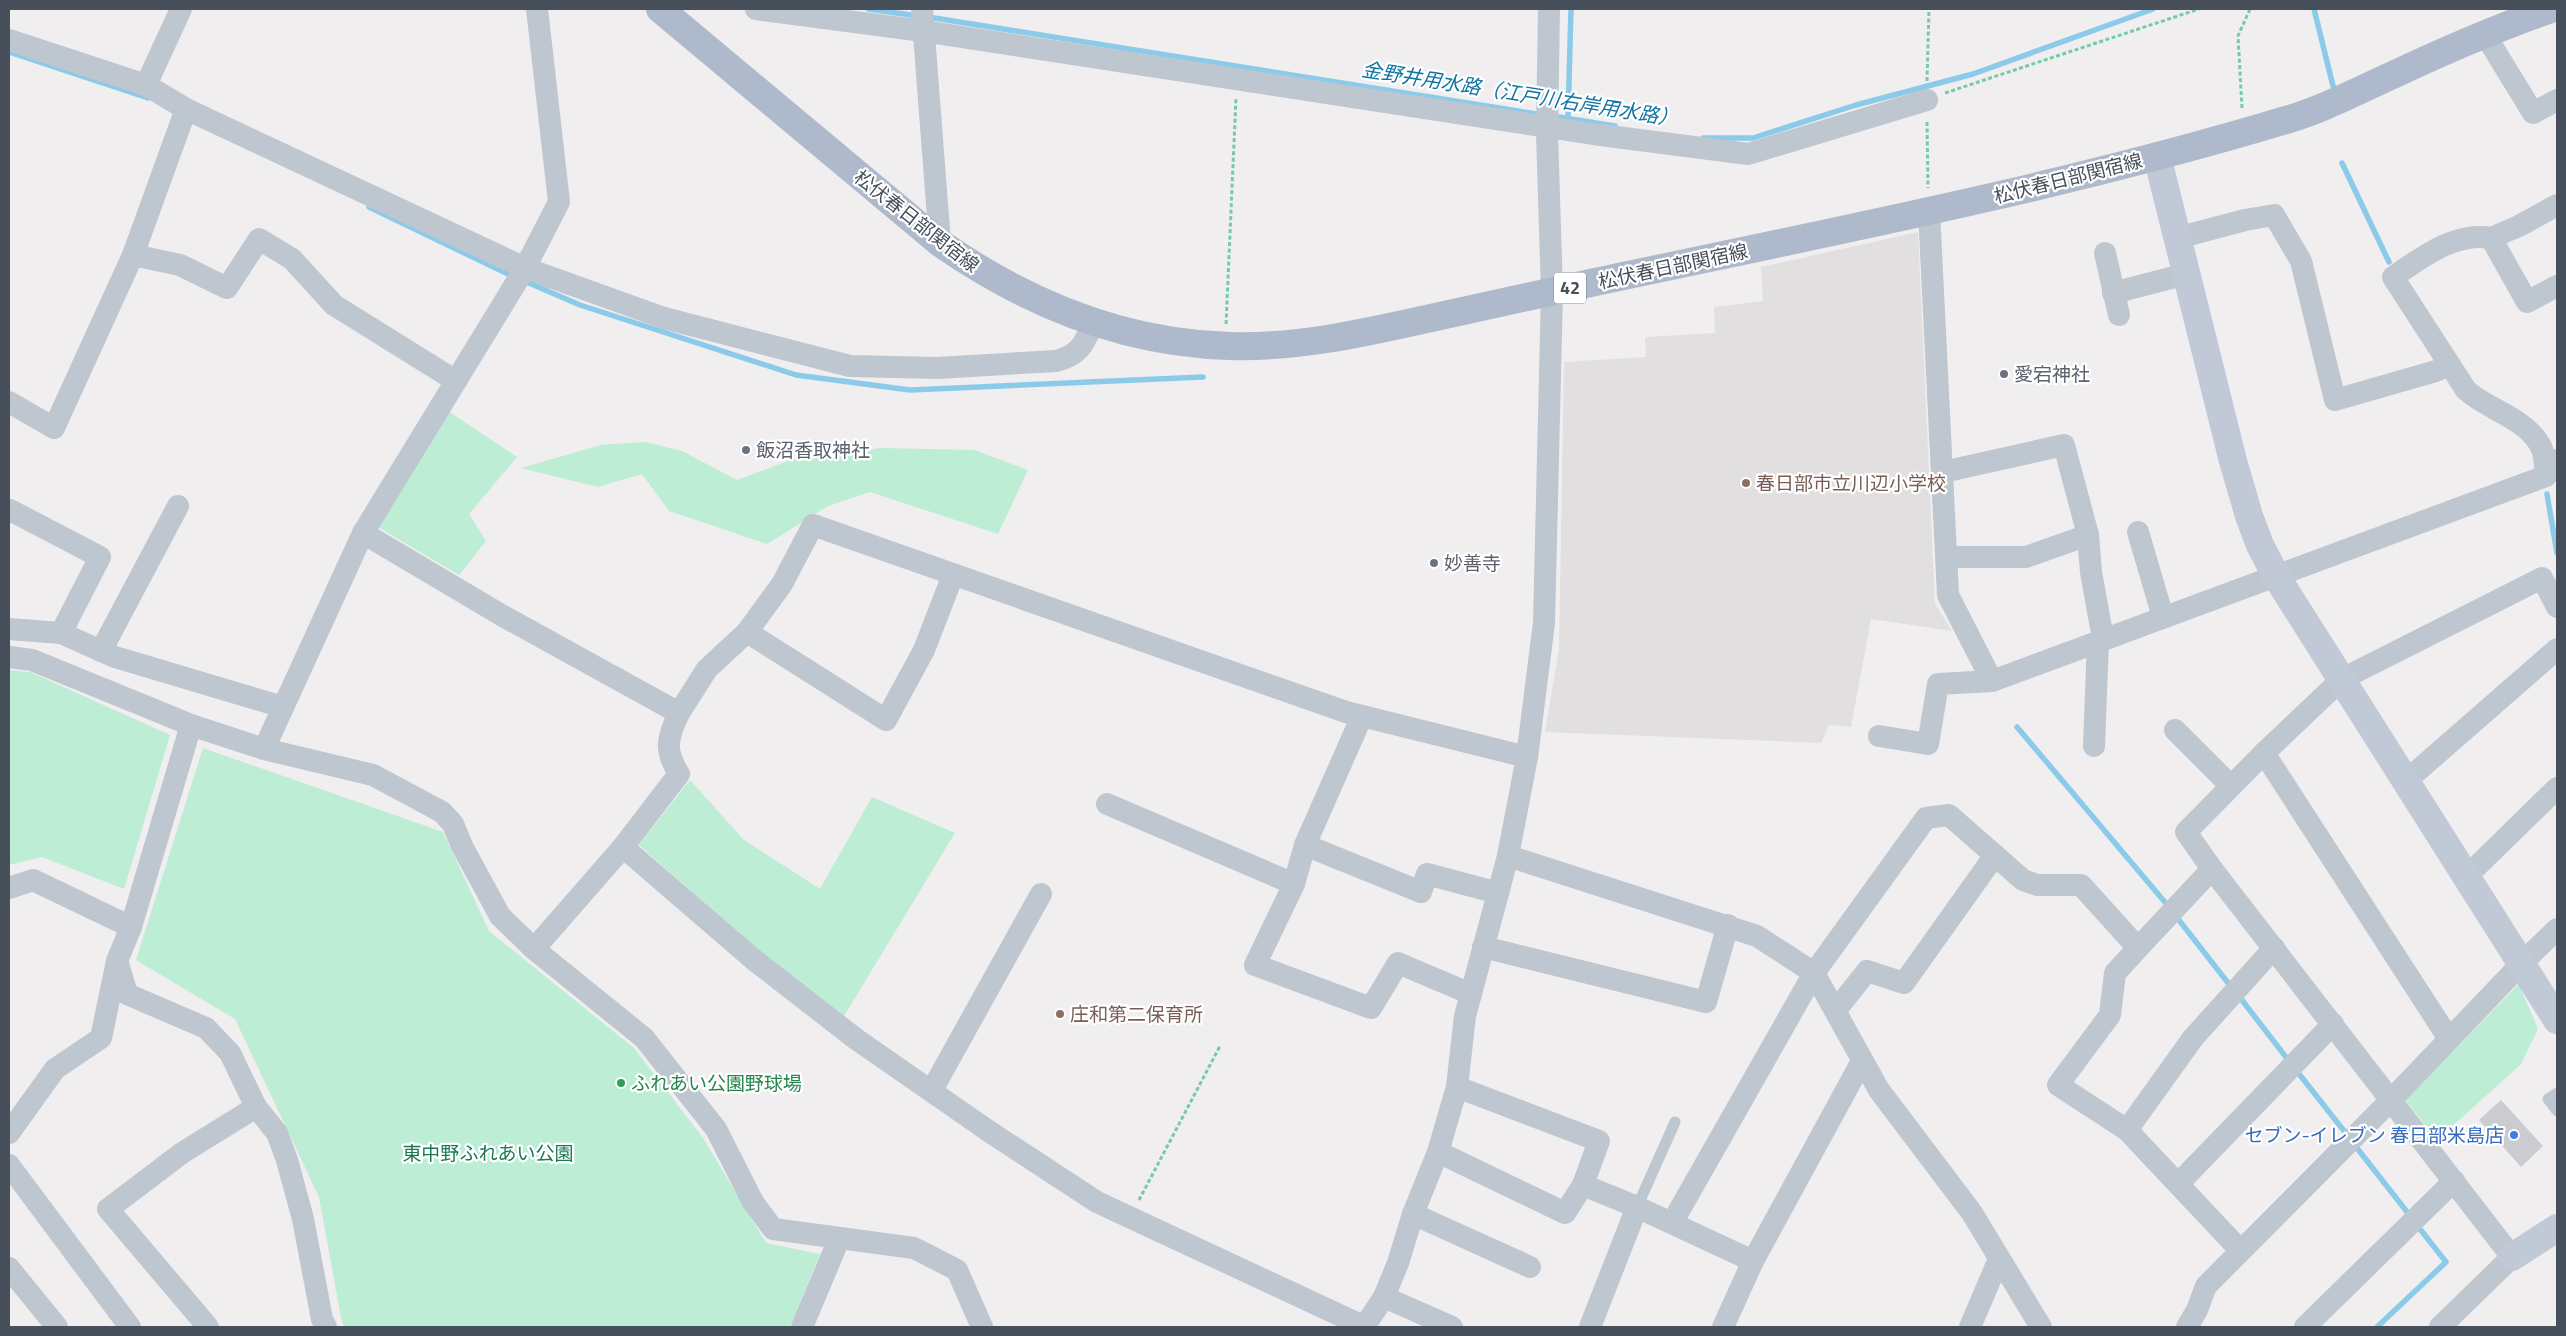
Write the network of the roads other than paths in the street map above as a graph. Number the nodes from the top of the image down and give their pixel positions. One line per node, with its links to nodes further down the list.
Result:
1 (181, 9): 11 (street)
2 (536, 9): 24 (street)
3 (660, 9): 21 (main road, 松伏春日部関宿線 / 42)
4 (756, 9): 8 (street)
5 (922, 9): 8 (street)
6 (1549, 9): 15 (street)
7 (2551, 9): 9 (main road, 松伏春日部関宿線 / 42)
8 (923, 31): 15 (street); 21 (street)
9 (2484, 33): 13 (street); 16 (main road, 松伏春日部関宿線 / 42)
10 (9, 40): 11 (street)
11 (146, 85): 14 (street)
12 (1927, 100): 15 (street)
13 (2557, 100)
14 (186, 110): 23 (street); 24 (street)
15 (1547, 126): 27 (street)
16 (2157, 156): 18 (main road, 松伏春日部関宿線 / 42); 19 (street)
17 (2557, 205): 20 (street)
18 (1929, 211): 27 (main road, 松伏春日部関宿線 / 42); 35 (street)
19 (2177, 238): 25 (street); 31 (street)
20 (2491, 238): 26 (street); 31 (street)
21 (940, 243): 30 (main road, 松伏春日部関宿線 / 42)
22 (2105, 253): 28 (street)
23 (133, 255): 32 (street); 33 (street)
24 (525, 268): 30 (street); 32 (street)
25 (2186, 274): 28 (street); 43 (street)
26 (2557, 286)
27 (1552, 292): 30 (main road, 松伏春日部関宿線 / 42); 64 (street)
28 (2114, 293): 29 (street)
29 (2119, 315)
30 (1093, 323)
31 (2450, 365): 34 (street)
32 (456, 382): 39 (street)
33 (9, 402)
34 (2552, 468): 43 (street)
35 (1943, 472): 40 (street); 41 (street)
36 (178, 506): 51 (street)
37 (9, 512): 48 (street)
38 (2138, 532): 45 (street)
39 (363, 533): 55 (street); 56 (street)
40 (2088, 535): 41 (street); 49 (street)
41 (1947, 557): 54 (street)
42 (954, 575): 47 (street); 47 (street); 57 (street)
43 (2276, 576): 45 (street); 53 (street)
44 (2557, 607): 53 (street)
45 (2163, 617): 49 (street)
46 (9, 628): 48 (street)
47 (746, 632): 56 (street)
48 (62, 633): 51 (street)
49 (2101, 640): 54 (street); 61 (street)
50 (2557, 649): 65 (street)
51 (101, 650): 55 (street)
52 (9, 657): 58 (street)
53 (2342, 679): 63 (street); 65 (street)
54 (1992, 681): 60 (street)
55 (283, 708): 62 (street)
56 (679, 713): 70 (street)
57 (1362, 716): 64 (street); 69 (street)
58 (191, 725): 62 (street); 80 (street)
59 (2175, 730): 66 (street)
60 (1879, 736)
61 (2094, 746)
62 (264, 749): 85 (street)
63 (2264, 752): 66 (street); 93 (street)
64 (1526, 757): 72 (street)
65 (2406, 780): 74 (street)
66 (2231, 786): 73 (street)
67 (2557, 788): 74 (street)
68 (1107, 804): 75 (street)
69 (1305, 846): 75 (street); 77 (street)
70 (623, 847): 85 (street); 96 (street)
71 (1994, 855): 83 (street); 88 (street); 90 (street)
72 (1508, 856): 77 (street); 79 (street)
73 (2212, 869): 83 (street); 84 (street)
74 (2467, 876): 87 (street)
75 (1294, 884): 89 (street)
76 (9, 888): 80 (street)
77 (1498, 893): 82 (street)
78 (1041, 894): 96 (street)
79 (1728, 925): 82 (street); 88 (street)
80 (131, 927): 86 (street)
81 (2557, 929): 87 (street)
82 (1483, 947): 89 (street)
83 (2138, 948): 102 (street)
84 (2274, 948): 92 (street); 102 (street)
85 (534, 950): 113 (street)
86 (118, 961): 99 (street); 103 (street)
87 (2522, 963): 91 (street); 93 (street)
88 (1814, 972): 90 (street); 111 (street)
89 (1471, 994): 95 (street)
90 (1836, 1010): 94 (street)
91 (2557, 1020)
92 (2333, 1024): 98 (street); 107 (street)
93 (2449, 1039): 98 (street)
94 (1862, 1061): 116 (street); 117 (street)
95 (1457, 1086): 104 (street); 108 (street)
96 (932, 1090): 127 (street)
97 (2553, 1096): 100 (lane)
98 (2392, 1099): 106 (street); 114 (street)
99 (256, 1107): 123 (street); 124 (street)
100 (2557, 1111)
101 (1676, 1122): 109 (lane)
102 (2127, 1130): 107 (street)
103 (9, 1134)
104 (1438, 1152): 108 (street); 110 (street)
105 (9, 1165): 122 (street)
106 (2454, 1181): 115 (street); 134 (street)
107 (2178, 1184): 114 (street)
108 (1583, 1185): 109 (street)
109 (1637, 1207): 111 (street); 129 (street)
110 (1413, 1214): 118 (street); 120 (street)
111 (1672, 1223): 117 (street)
112 (2557, 1228): 115 (street)
113 (839, 1239): 125 (street); 126 (street)
114 (2240, 1250): 133 (street)
115 (2512, 1257): 135 (street)
116 (1999, 1260): 131 (street); 132 (street)
117 (1753, 1261): 130 (street)
118 (1530, 1267)
119 (9, 1268): 121 (street)
120 (1384, 1297): 127 (street); 128 (street)
121 (57, 1327)
122 (130, 1327)
123 (208, 1327)
124 (326, 1327)
125 (802, 1327)
126 (982, 1327)
127 (1364, 1327)
128 (1452, 1327)
129 (1590, 1327)
130 (1724, 1327)
131 (1970, 1327)
132 (2041, 1327)
133 (2186, 1327)
134 (2305, 1327)
135 (2440, 1327)

